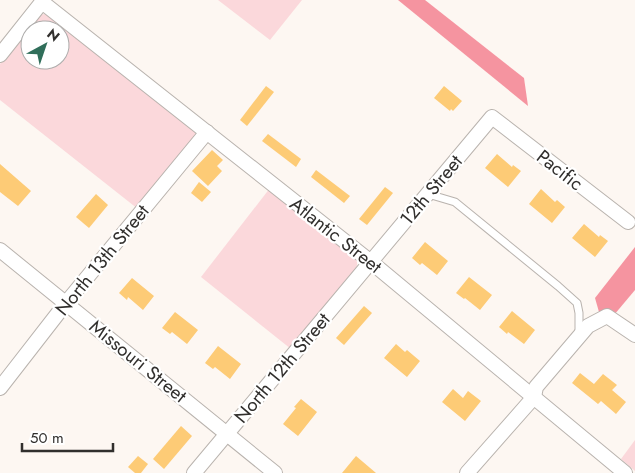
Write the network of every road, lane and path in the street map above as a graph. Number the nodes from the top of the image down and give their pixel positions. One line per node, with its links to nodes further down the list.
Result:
1 (0, 55): 3 (street, Atlantic Street)
2 (492, 117): 4 (street, 12th Street); 5 (street, Pacific)
3 (207, 132): 7 (street, Atlantic Street); 8 (street, North 13th Street)
4 (428, 194): 7 (street, 12th Street); 10 (lane)
5 (628, 222)
6 (0, 250): 8 (street, Missouri Street)
7 (371, 262): 12 (street, Atlantic Street); 13 (street, North 12th Street)
8 (66, 303): 11 (street, North 13th Street); 13 (street, Missouri Street)
9 (635, 335): 10 (street)
10 (578, 338): 12 (street)
11 (0, 388)
12 (534, 397): 16 (street); 17 (street, Atlantic Street)
13 (227, 434): 14 (street, North 12th Street); 15 (street, Missouri Street)
14 (194, 473)
15 (275, 473)
16 (468, 473)
17 (625, 473)

